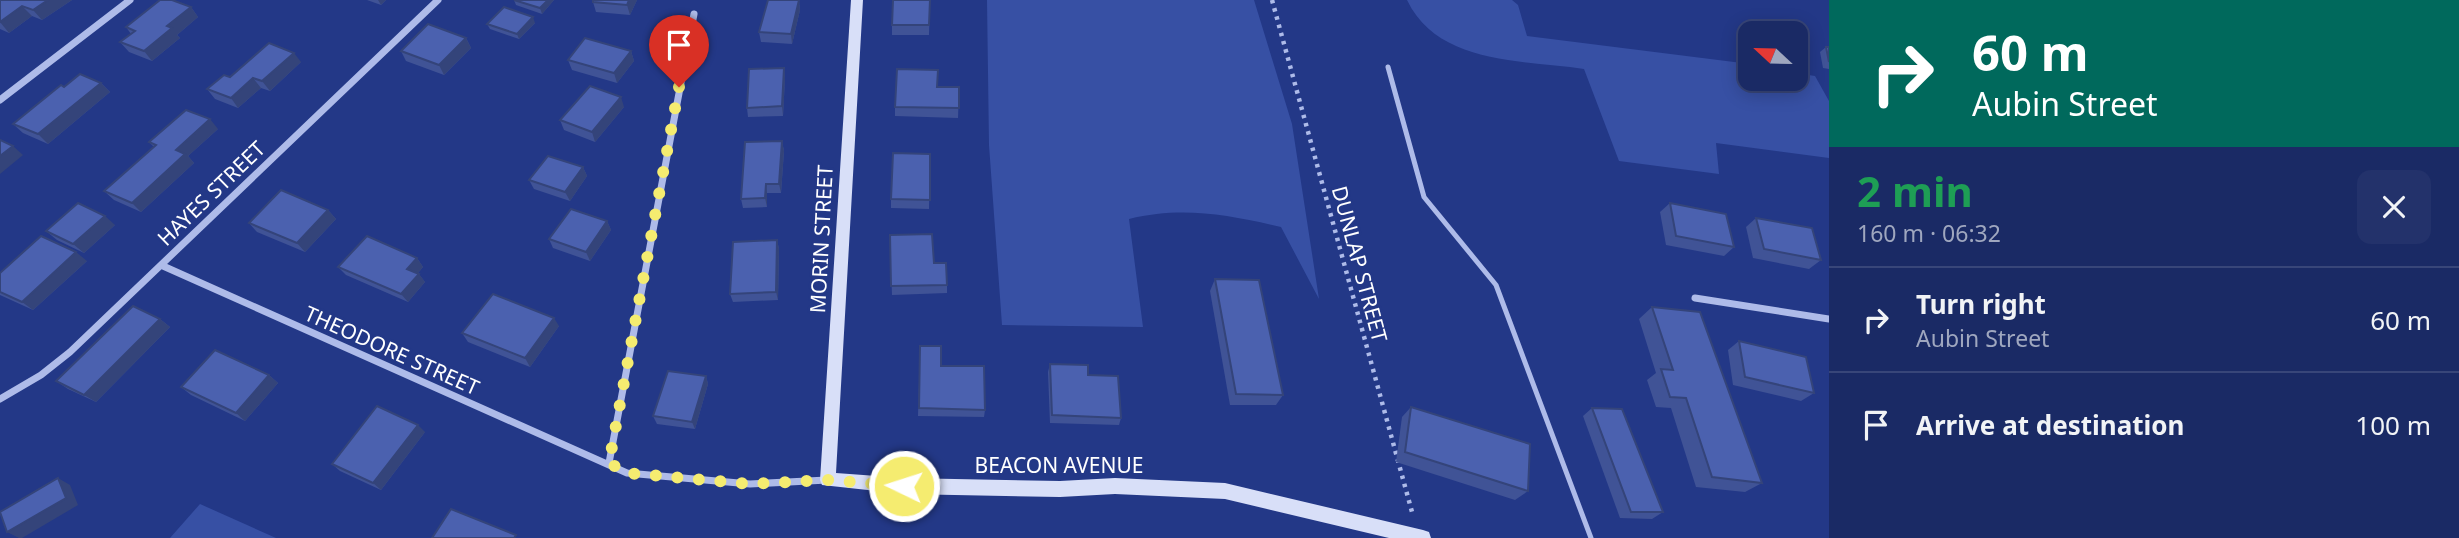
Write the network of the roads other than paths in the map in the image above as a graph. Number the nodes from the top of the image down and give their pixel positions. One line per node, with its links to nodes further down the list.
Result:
1 (130, 0): 6 (street)
2 (438, 0): 7 (street, HAYES STREET)
3 (857, 0): 12 (street, MORIN STREET)
4 (694, 14): 11 (street)
5 (1388, 67): 14 (lane)
6 (0, 100)
7 (163, 266): 10 (street, HAYES STREET); 11 (street, THEODORE STREET)
8 (1695, 298): 9 (street)
9 (1829, 319)
10 (0, 399)
11 (609, 463): 12 (street, BEACON AVENUE)
12 (828, 480): 13 (street, BEACON AVENUE)
13 (1421, 537)
14 (1591, 538)

